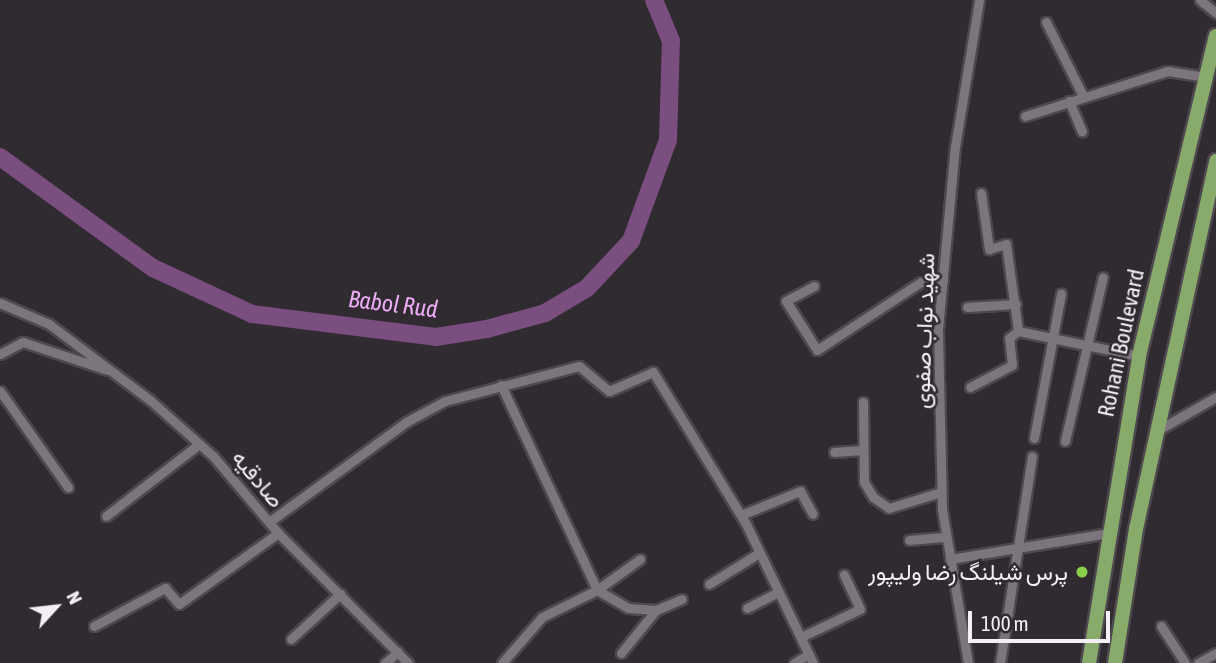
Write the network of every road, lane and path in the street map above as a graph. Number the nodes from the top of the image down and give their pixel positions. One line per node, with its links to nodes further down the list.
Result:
1 (979, 0): 14 (street, شهید نواب صفوی)
2 (1200, 0): 3 (street)
3 (1216, 13)
4 (1046, 22): 7 (street)
5 (1216, 36): 6 (main road, Rohani Boulevard)
6 (1206, 77): 7 (street); 24 (main road, Rohani Boulevard)
7 (1083, 96): 8 (street)
8 (1069, 101): 9 (street); 10 (street)
9 (1026, 116)
10 (1082, 131)
11 (1216, 161): 31 (main road)
12 (981, 193): 18 (street)
13 (1103, 277): 22 (street)
14 (943, 281): 15 (street); 39 (street, شهید نواب صفوی)
15 (814, 286)
16 (1061, 294): 21 (street)
17 (0, 303): 25 (street, صادقیه)
18 (1016, 304): 19 (street); 20 (street)
19 (967, 307)
20 (1018, 331): 21 (street); 27 (street)
21 (1052, 338): 22 (street); 32 (street)
22 (1088, 346): 24 (street); 33 (street)
23 (0, 354): 25 (street)
24 (1139, 356): 45 (main road, Rohani Boulevard)
25 (118, 374): 34 (street, صادقیه)
26 (501, 385): 41 (street); 43 (street); 54 (street)
27 (970, 387)
28 (0, 391): 38 (street)
29 (1216, 397): 31 (street)
30 (863, 402): 35 (street)
31 (1158, 430): 75 (main road)
32 (1034, 438)
33 (1065, 440)
34 (199, 444): 42 (street); 43 (street, صادقیه)
35 (863, 450): 36 (street); 39 (street)
36 (834, 452)
37 (1032, 456): 48 (street)
38 (68, 487)
39 (941, 492): 46 (street, شهید نواب صفوی)
40 (813, 514): 41 (street)
41 (741, 515): 49 (street)
42 (106, 516)
43 (269, 523): 44 (street, صادقیه)
44 (278, 533): 56 (street, صادقیه); 60 (street)
45 (1109, 533): 48 (street); 74 (main road, Rohani Boulevard)
46 (946, 537): 47 (street); 51 (street, شهید نواب صفوی)
47 (909, 540)
48 (1018, 548): 51 (street); 73 (street)
49 (759, 553): 53 (street); 55 (street)
50 (640, 559): 54 (street)
51 (950, 559): 72 (street, شهید نواب صفوی)
52 (844, 575): 62 (street)
53 (709, 584)
54 (597, 590): 59 (street); 70 (street)
55 (778, 592): 58 (street); 62 (street)
56 (340, 594): 63 (street); 64 (street, صادقیه)
57 (682, 599): 59 (street)
58 (747, 608)
59 (656, 610): 65 (street)
60 (94, 626)
61 (1161, 626): 76 (street)
62 (801, 637): 67 (street)
63 (291, 639)
64 (398, 652): 68 (street); 69 (street, صادقیه)
65 (621, 653)
66 (1216, 653): 77 (street)
67 (811, 659): 71 (street)
68 (385, 663)
69 (408, 663)
70 (502, 663)
71 (794, 663)
72 (968, 663)
73 (1000, 663)
74 (1089, 663)
75 (1115, 663)
76 (1185, 663)
77 (1198, 663)

